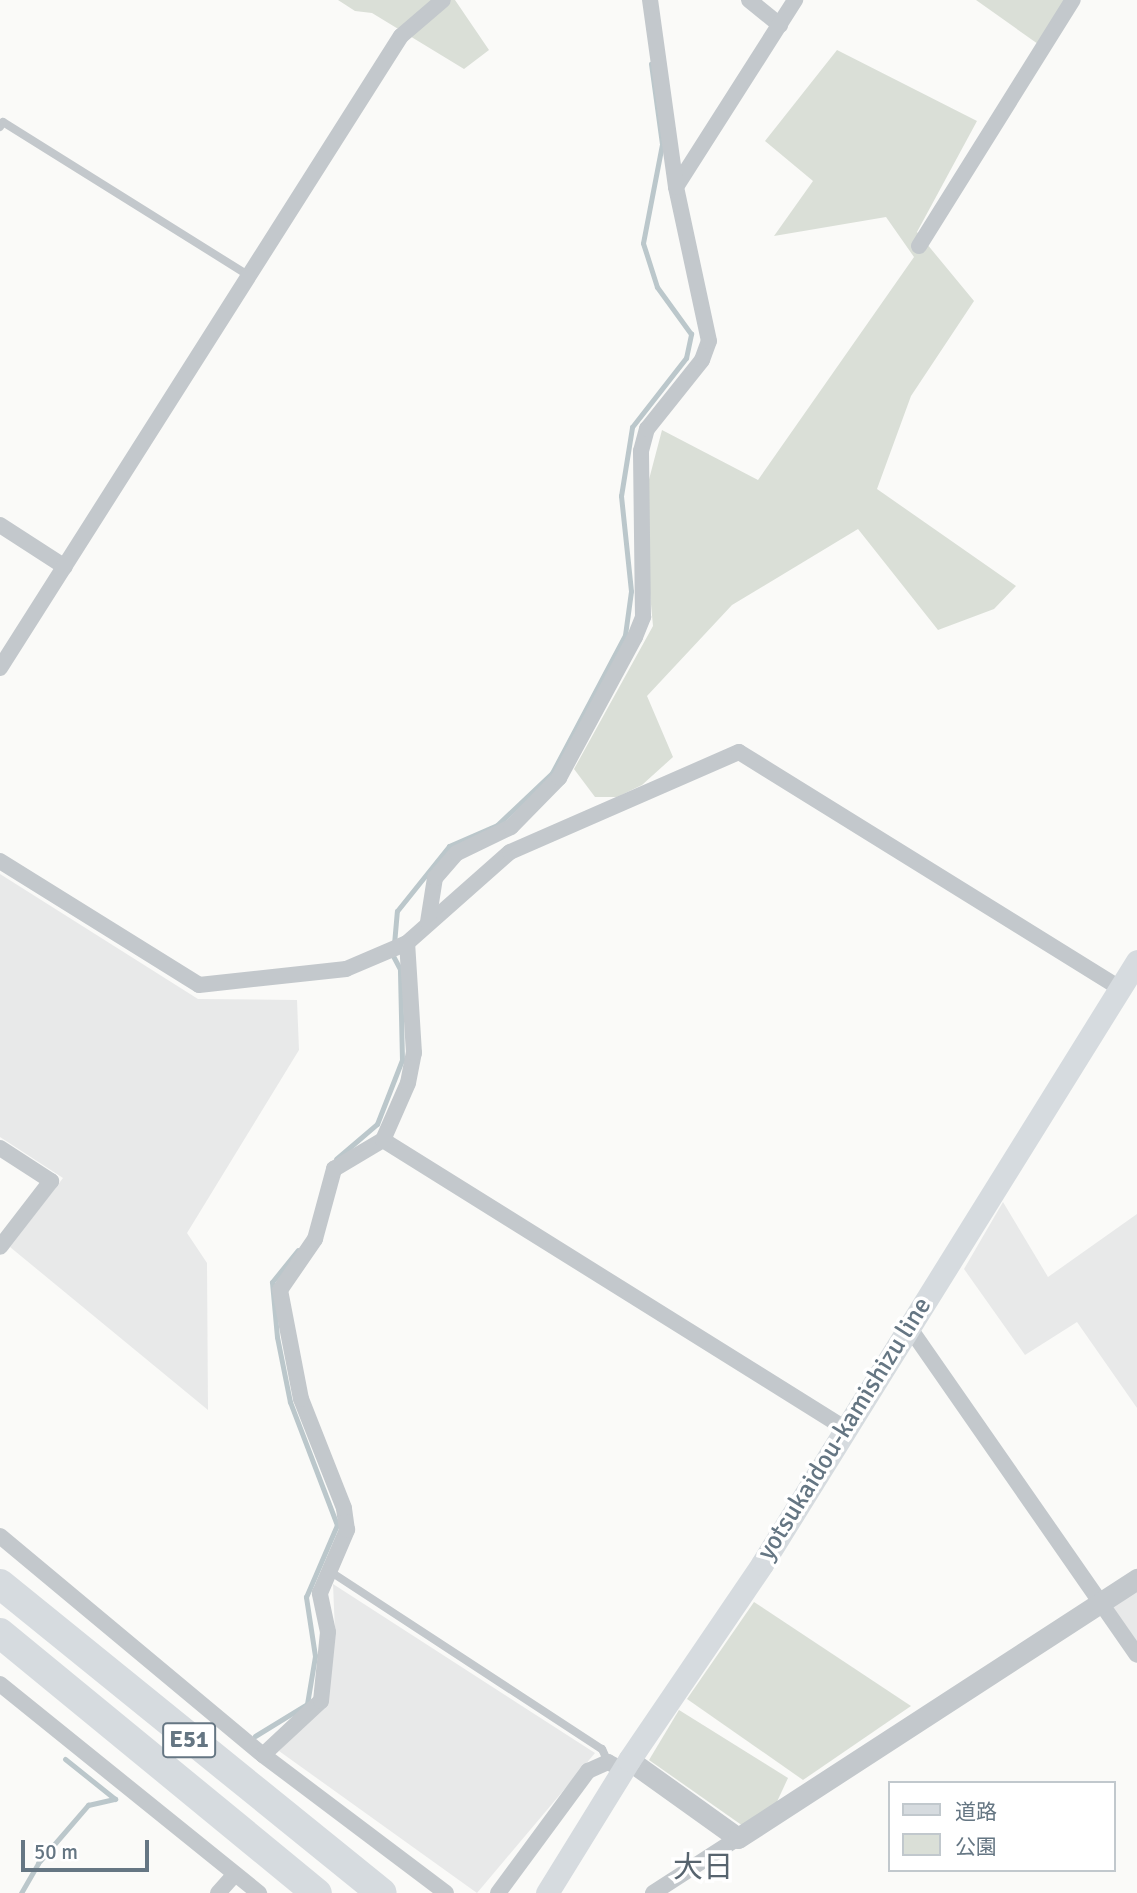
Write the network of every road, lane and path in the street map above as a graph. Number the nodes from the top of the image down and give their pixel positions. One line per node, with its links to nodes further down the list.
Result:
1 (443, 0): 10 (street)
2 (650, 0): 8 (street)
3 (749, 0): 6 (street)
4 (795, 0): 6 (street)
5 (1073, 0): 9 (street)
6 (780, 25): 8 (street)
7 (0, 127): 10 (lane)
8 (676, 187): 15 (street)
9 (919, 246)
10 (251, 277): 12 (street)
11 (0, 525): 12 (street)
12 (65, 567): 13 (street)
13 (0, 668)
14 (0, 861): 16 (street)
15 (428, 922): 16 (street); 18 (street)
16 (404, 945): 19 (street)
17 (1137, 961): 18 (main road, yotsukaidou-kamishizu line)
18 (1120, 988): 22 (main road, yotsukaidou-kamishizu line)
19 (383, 1140): 23 (street); 25 (street)
20 (0, 1148): 21 (street)
21 (0, 1247)
22 (909, 1327): 23 (main road, yotsukaidou-kamishizu line); 28 (street)
23 (846, 1429): 33 (main road, yotsukaidou-kamishizu line)
24 (0, 1536): 32 (street)
25 (331, 1572): 32 (street); 33 (lane)
26 (1137, 1579): 28 (street)
27 (0, 1584): 39 (highway, E51)
28 (1103, 1602): 30 (street); 34 (street)
29 (0, 1633): 38 (highway, E51)
30 (1137, 1655)
31 (0, 1684): 35 (street)
32 (263, 1755): 40 (street)
33 (620, 1764): 34 (street); 41 (street); 42 (main road, yotsukaidou-kamishizu line)
34 (738, 1838): 43 (street)
35 (235, 1874): 36 (street); 37 (street)
36 (218, 1893)
37 (259, 1893)
38 (317, 1893)
39 (381, 1893)
40 (446, 1893)
41 (498, 1893)
42 (548, 1893)
43 (653, 1893)

